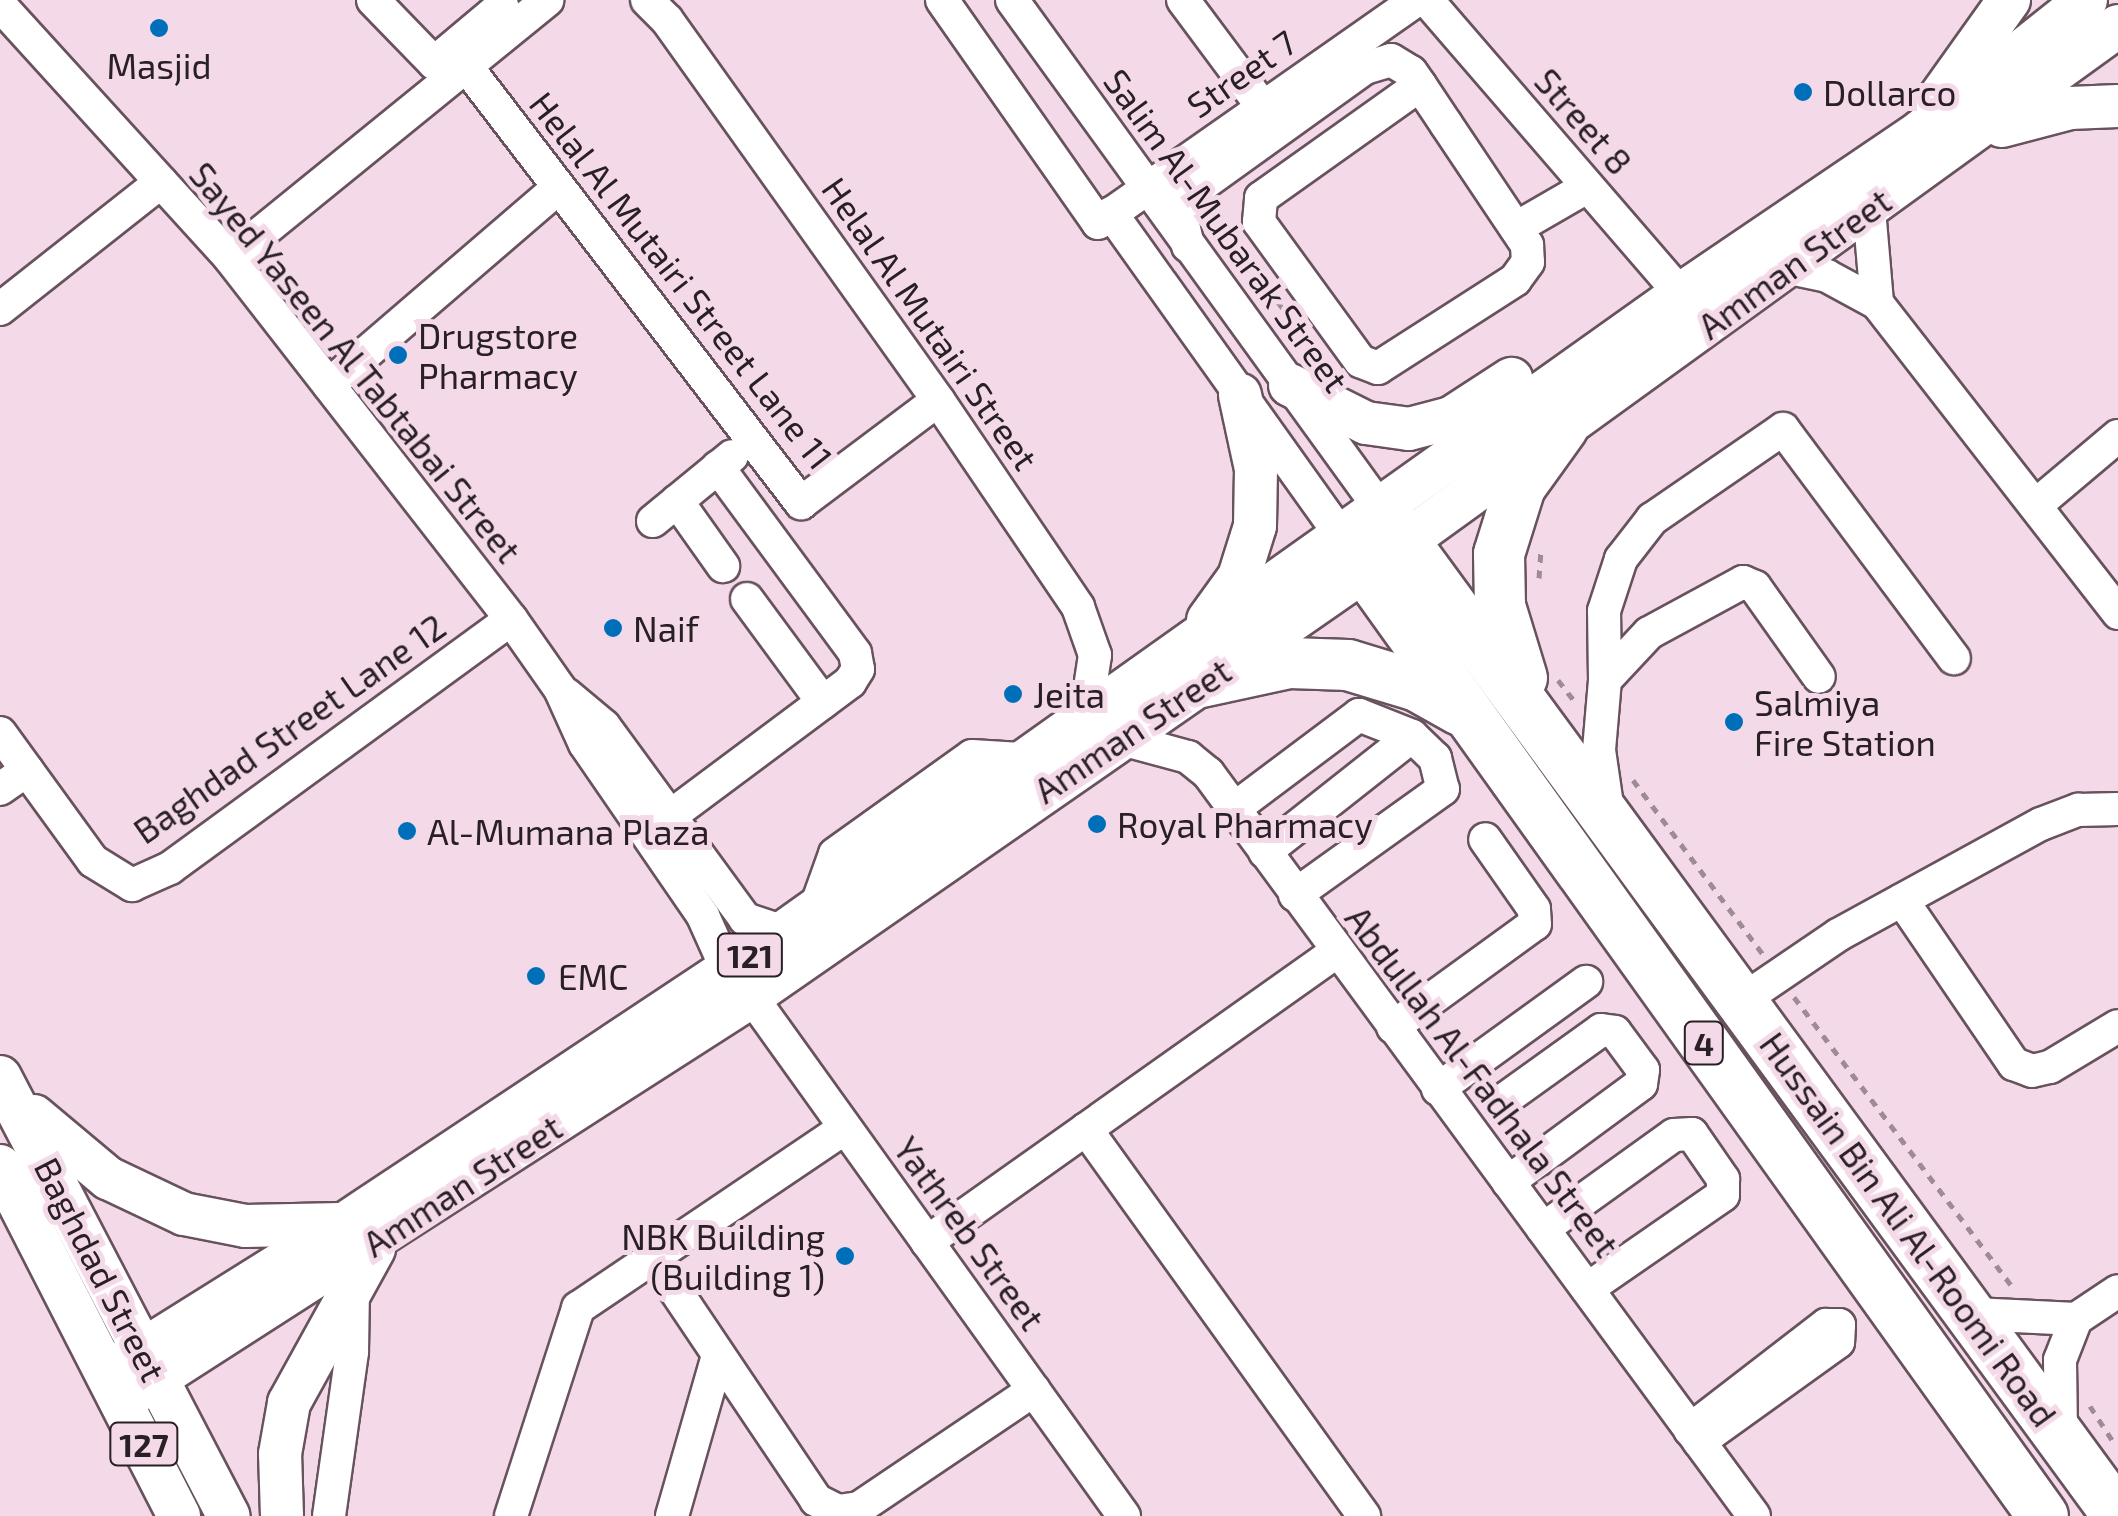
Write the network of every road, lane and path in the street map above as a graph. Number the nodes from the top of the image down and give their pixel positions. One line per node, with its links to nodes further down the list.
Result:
1 (373, 0): 12 (street)
2 (547, 0): 12 (street)
3 (647, 0): 38 (street, Helal Al Mutairi Street)
4 (942, 0): 25 (street)
5 (1012, 0): 23 (street, Salim Al-Mubarak Street)
6 (1183, 0): 16 (street)
7 (1418, 0): 16 (street, Street 7)
8 (1427, 0): 21 (street, Street 8)
9 (2009, 0): 18 (main road)
10 (2086, 0): 18 (main road, Amman Street / 121)
11 (0, 5): 20 (street, Sayed Yaseen Al Tabtabai Street)
12 (506, 10): 14 (street)
13 (2118, 26): 19 (main road, Amman Street / 121)
14 (466, 66): 22 (street, Helal Al Mutairi Street Lane 11); 28 (street)
15 (1420, 85): 26 (street); 26 (street); 27 (street)
16 (1262, 106): 23 (street, Street 7)
17 (2118, 106): 19 (main road)
18 (1920, 132): 30 (main road, Amman Street / 121)
19 (1972, 134): 24 (main road, Amman Street / 121)
20 (161, 182): 28 (street, Sayed Yaseen Al Tabtabai Street); 32 (street)
21 (1587, 187): 26 (street); 30 (street, Street 8)
22 (557, 189): 36 (street); 41 (street, Helal Al Mutairi Street Lane 11)
23 (1146, 189): 25 (street, Street 7); 27 (street, Salim Al-Mubarak Street)
24 (1869, 209): 29 (main road, Amman Street / 121); 31 (street)
25 (1111, 213): 35 (street)
26 (1516, 228)
27 (1188, 246): 33 (street, Salim Al-Mubarak Street)
28 (230, 258): 36 (street, Sayed Yaseen Al Tabtabai Street)
29 (1790, 268): 31 (street); 39 (main road, Amman Street / 121)
30 (1680, 294): 34 (main road, Amman Street / 121)
31 (1877, 303): 43 (street)
32 (0, 309)
33 (1257, 340): 35 (street); 37 (street, Salim Al-Mubarak Street)
34 (1595, 355): 37 (main road); 44 (main road, Amman Street / 121)
35 (1232, 383): 44 (street); 52 (main road)
36 (329, 384): 50 (street, Sayed Yaseen Al Tabtabai Street)
37 (1290, 385): 44 (street, Salim Al-Mubarak Street)
38 (938, 400): 41 (street, Helal Al Mutairi Street Lane 11); 60 (street, Helal Al Mutairi Street)
39 (1562, 426): 44 (main road, Amman Street / 121); 59 (highway)
40 (2118, 436): 43 (street)
41 (751, 440): 42 (street)
42 (718, 468): 46 (street); 57 (street)
43 (2036, 505): 49 (street)
44 (1373, 539): 52 (main road, Amman Street / 121); 58 (highway, Hussain Bin Ali Al-Roomi Road / 4); 59 (highway, Hussain Bin Ali Al-Roomi Road / 4)
45 (1542, 540): 47 (path)
46 (723, 566)
47 (1539, 584)
48 (748, 599): 57 (street)
49 (2118, 613)
50 (511, 619): 56 (street, Sayed Yaseen Al Tabtabai Street); 64 (street, Baghdad Street Lane 12)
51 (1954, 658): 55 (street)
52 (1197, 661): 58 (highway); 60 (main road, Amman Street / 121)
53 (1555, 675): 63 (path)
54 (1819, 677): 55 (street)
55 (1605, 680): 63 (street)
56 (560, 689): 68 (street, Sayed Yaseen Al Tabtabai Street); 79 (street, Sayed Yaseen Al Tabtabai Street)
57 (823, 702): 68 (street)
58 (1474, 720): 76 (highway, Hussain Bin Ali Al-Roomi Road / 4)
59 (1536, 721): 69 (highway, Hussain Bin Ali Al-Roomi Road / 4)
60 (1102, 726): 66 (street, Abdullah Al-Fadhala Street); 75 (main road, Amman Street / 121); 79 (main road, Amman Street / 121)
61 (0, 732): 64 (street, Baghdad Street Lane 12)
62 (1412, 736): 66 (street); 71 (street); 72 (street)
63 (1600, 736): 69 (street); 80 (path)
64 (27, 770): 65 (street)
65 (0, 790)
66 (1234, 808): 71 (street, Abdullah Al-Fadhala Street)
67 (2118, 809): 74 (street)
68 (669, 817): 75 (street, Sayed Yaseen Al Tabtabai Street)
69 (1609, 821): 73 (highway, Hussain Bin Ali Al-Roomi Road / 4)
70 (1484, 839): 82 (street)
71 (1265, 852): 72 (street, Abdullah Al-Fadhala Street)
72 (1295, 895): 77 (street, Abdullah Al-Fadhala Street)
73 (1664, 895): 76 (highway); 80 (highway, Hussain Bin Ali Al-Roomi Road / 4)
74 (1902, 900): 80 (street); 81 (street)
75 (800, 921): 79 (main road, Amman Street / 121)
76 (1621, 926): 93 (highway, Hussain Bin Ali Al-Roomi Road / 4)
77 (1336, 952): 82 (street, Abdullah Al-Fadhala Street); 87 (street)
78 (1586, 982): 84 (street)
79 (736, 986): 86 (street, Yathreb Street); 91 (main road, Amman Street / 121)
80 (1759, 988): 98 (highway, Hussain Bin Ali Al-Roomi Road / 4); 99 (path)
81 (2118, 1026)
82 (1393, 1027): 84 (street, Abdullah Al-Fadhala Street)
83 (5, 1084): 91 (main road); 103 (main road, Baghdad Street / 127)
84 (1438, 1089): 89 (street, Abdullah Al-Fadhala Street)
85 (1505, 1098): 89 (street)
86 (845, 1128): 92 (street, Yathreb Street); 94 (street)
87 (1086, 1129): 92 (street); 114 (street)
88 (0, 1166): 103 (main road, Baghdad Street / 127)
89 (1508, 1182): 90 (street, Abdullah Al-Fadhala Street)
90 (1543, 1229): 96 (street, Abdullah Al-Fadhala Street); 96 (street)
91 (362, 1232): 95 (main road); 103 (main road, Amman Street / 121)
92 (927, 1242): 104 (street, Yathreb Street)
93 (1854, 1252): 116 (highway, Hussain Bin Ali Al-Roomi Road / 4); 117 (highway)
94 (653, 1257): 101 (street); 111 (street)
95 (353, 1283): 109 (main road); 110 (street)
96 (1587, 1289): 115 (street, Abdullah Al-Fadhala Street)
97 (2118, 1291): 100 (street)
98 (1974, 1314): 99 (street); 105 (highway, Hussain Bin Ali Al-Roomi Road / 4)
99 (2034, 1315): 100 (street)
100 (2076, 1319): 102 (street)
101 (718, 1356): 104 (street); 112 (street)
102 (2060, 1360): 105 (street); 106 (path)
103 (133, 1375): 107 (main road, Baghdad Street / 127); 108 (main road, Baghdad Street / 127)
104 (1034, 1390): 113 (street, Yathreb Street)
105 (2061, 1436): 118 (highway, Hussain Bin Ali Al-Roomi Road / 4)
106 (2118, 1450)
107 (178, 1516)
108 (230, 1516)
109 (282, 1516)
110 (330, 1516)
111 (511, 1516)
112 (672, 1516)
113 (1124, 1516)
114 (1364, 1516)
115 (1754, 1516)
116 (2043, 1516)
117 (2072, 1516)
118 (2118, 1516)

